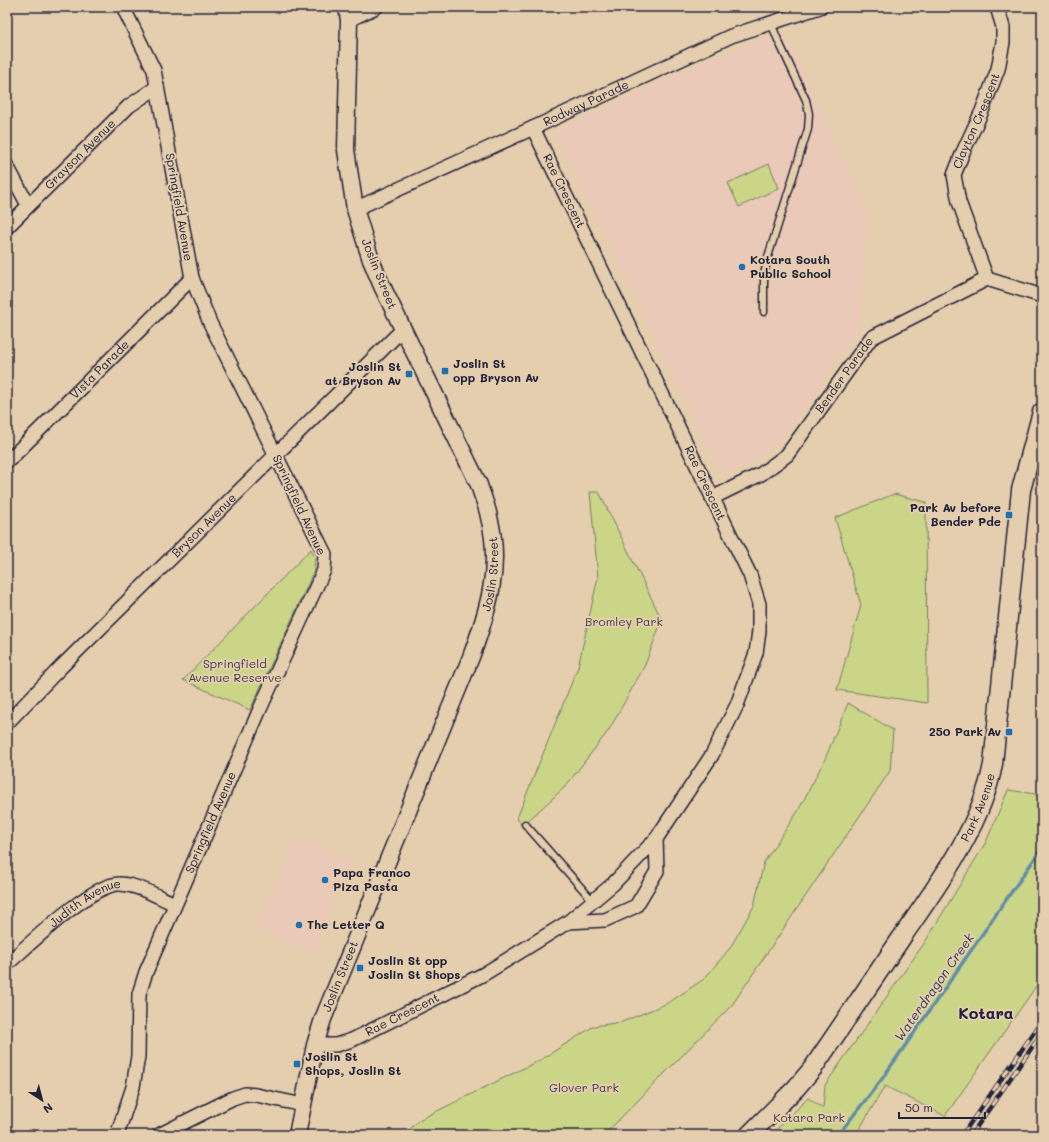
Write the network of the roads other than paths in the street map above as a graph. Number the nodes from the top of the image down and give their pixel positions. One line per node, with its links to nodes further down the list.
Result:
1 (122, 7): 7 (street, Springfield Avenue)
2 (376, 7): 5 (street)
3 (820, 7): 6 (street, Rodway Parade)
4 (997, 7): 14 (street, Clayton Crescent)
5 (348, 14): 11 (street, Joslin Street)
6 (771, 23): 8 (street, Rodway Parade); 16 (lane)
7 (157, 87): 10 (street, Grayson Avenue); 13 (street, Springfield Avenue)
8 (533, 128): 11 (street, Rodway Parade); 21 (street, Rae Crescent)
9 (7, 166): 10 (street)
10 (28, 205): 12 (street, Grayson Avenue)
11 (355, 209): 17 (street, Joslin Street)
12 (7, 227)
13 (192, 278): 19 (street, Springfield Avenue); 20 (street, Vista Parade)
14 (987, 279): 15 (street); 21 (street, Bender Parade)
15 (1042, 296)
16 (764, 312)
17 (403, 329): 19 (street, Bryson Avenue); 29 (street, Joslin Street)
18 (1042, 412): 34 (main road, Park Avenue)
19 (275, 454): 22 (street, Bryson Avenue); 26 (street, Springfield Avenue)
20 (7, 462)
21 (712, 498): 24 (street, Rae Crescent)
22 (7, 723)
23 (525, 824): 25 (lane)
24 (656, 839): 25 (street, Rae Crescent); 27 (street, Rae Crescent)
25 (593, 901): 27 (street, Rae Crescent)
26 (175, 904): 28 (street, Judith Avenue); 31 (street, Springfield Avenue)
27 (568, 922): 29 (street, Rae Crescent)
28 (7, 964)
29 (315, 1046): 30 (street, Joslin Street)
30 (303, 1105): 32 (street); 33 (street, Joslin Street)
31 (117, 1135)
32 (158, 1135)
33 (297, 1135)
34 (749, 1135)

